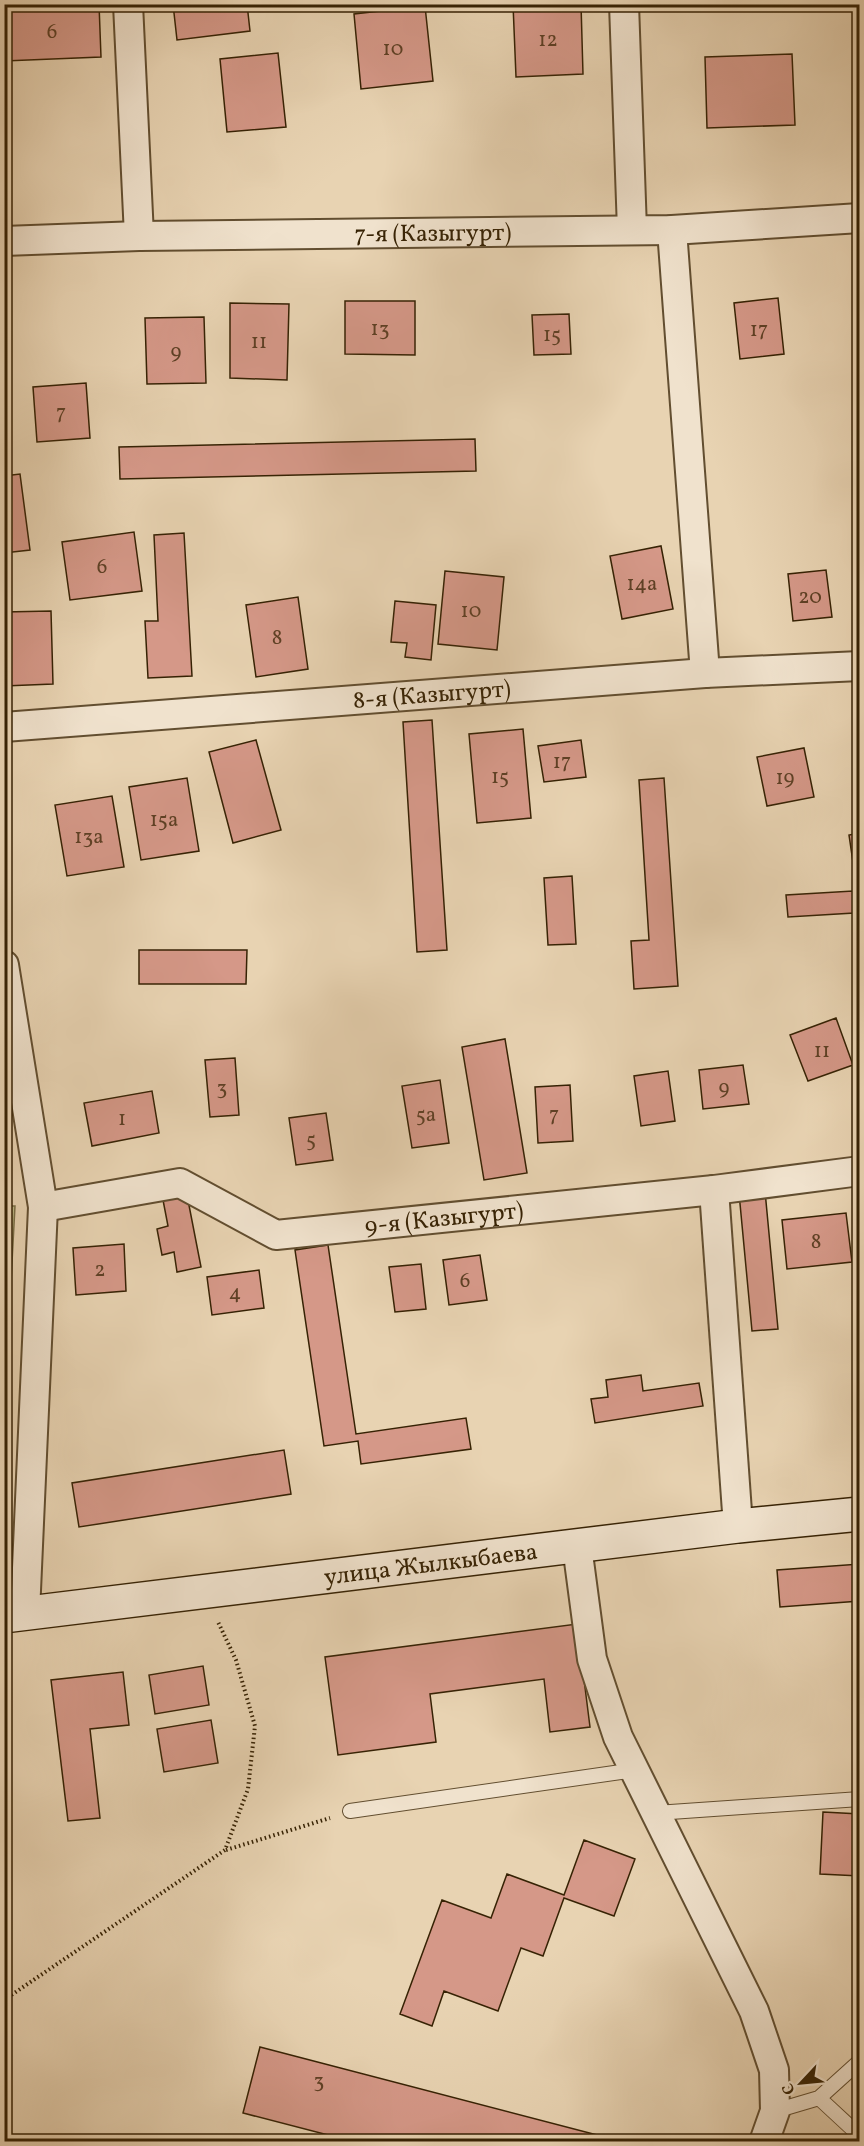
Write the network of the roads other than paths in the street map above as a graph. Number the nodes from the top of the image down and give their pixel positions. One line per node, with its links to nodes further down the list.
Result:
1 (128, 4): 6 (street)
2 (624, 4): 4 (street)
3 (860, 218): 5 (street, 7-я (Казыгурт))
4 (632, 230): 5 (street, 7-я (Казыгурт)); 6 (street, 7-я (Казыгурт))
5 (672, 230): 9 (street)
6 (138, 236): 7 (street, 7-я (Казыгурт))
7 (4, 241)
8 (860, 666): 9 (street, 8-я (Казыгурт))
9 (705, 673): 10 (street, 8-я (Казыгурт))
10 (4, 726)
11 (4, 965): 14 (street)
12 (860, 1171): 13 (street, 9-я (Казыгурт))
13 (714, 1190): 14 (street, 9-я (Казыгурт)); 16 (street)
14 (43, 1208): 18 (street)
15 (860, 1514): 16 (main road, улица Жылкыбаева)
16 (738, 1526): 17 (main road, улица Жылкыбаева)
17 (577, 1546): 18 (main road, улица Жылкыбаева); 19 (street)
18 (15, 1615)
19 (635, 1770): 21 (lane); 22 (street)
20 (860, 1799): 22 (lane)
21 (350, 1811)
22 (656, 1813): 25 (street)
23 (860, 2061): 24 (lane)
24 (819, 2098): 25 (lane); 26 (lane)
25 (775, 2111): 27 (street)
26 (860, 2136)
27 (764, 2142)

